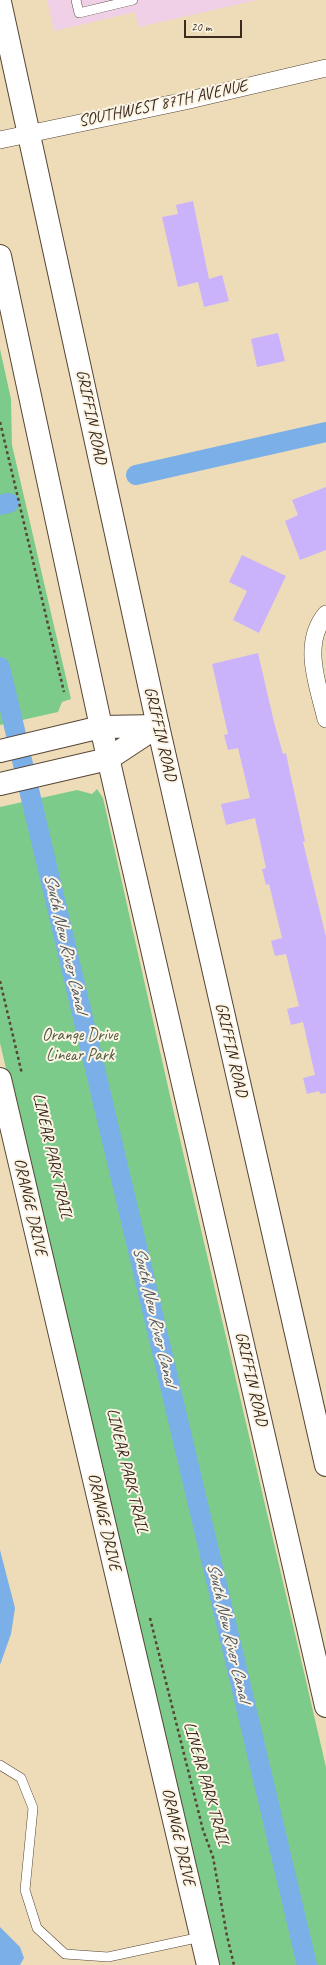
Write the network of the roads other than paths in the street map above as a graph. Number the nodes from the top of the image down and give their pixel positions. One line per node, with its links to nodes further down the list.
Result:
1 (76, 0): 2 (lane)
2 (133, 0)
3 (0, 2): 5 (main road, GRIFFIN ROAD)
4 (326, 68): 5 (street, SOUTHWEST 87TH AVENUE)
5 (30, 133): 6 (street, SOUTHWEST 87TH AVENUE); 10 (main road, GRIFFIN ROAD)
6 (0, 140)
7 (0, 256): 11 (main road, GRIFFIN ROAD)
8 (324, 617): 9 (street)
9 (326, 719)
10 (158, 726): 11 (main road); 13 (main road); 16 (main road, GRIFFIN ROAD)
11 (101, 727): 12 (main road); 13 (main road, GRIFFIN ROAD)
12 (0, 751)
13 (108, 760): 14 (main road); 17 (main road, GRIFFIN ROAD)
14 (0, 784)
15 (0, 1079): 19 (main road, ORANGE DRIVE)
16 (326, 1465)
17 (326, 1706)
18 (0, 1765): 19 (lane)
19 (201, 1937): 20 (main road, ORANGE DRIVE)
20 (208, 1965)

